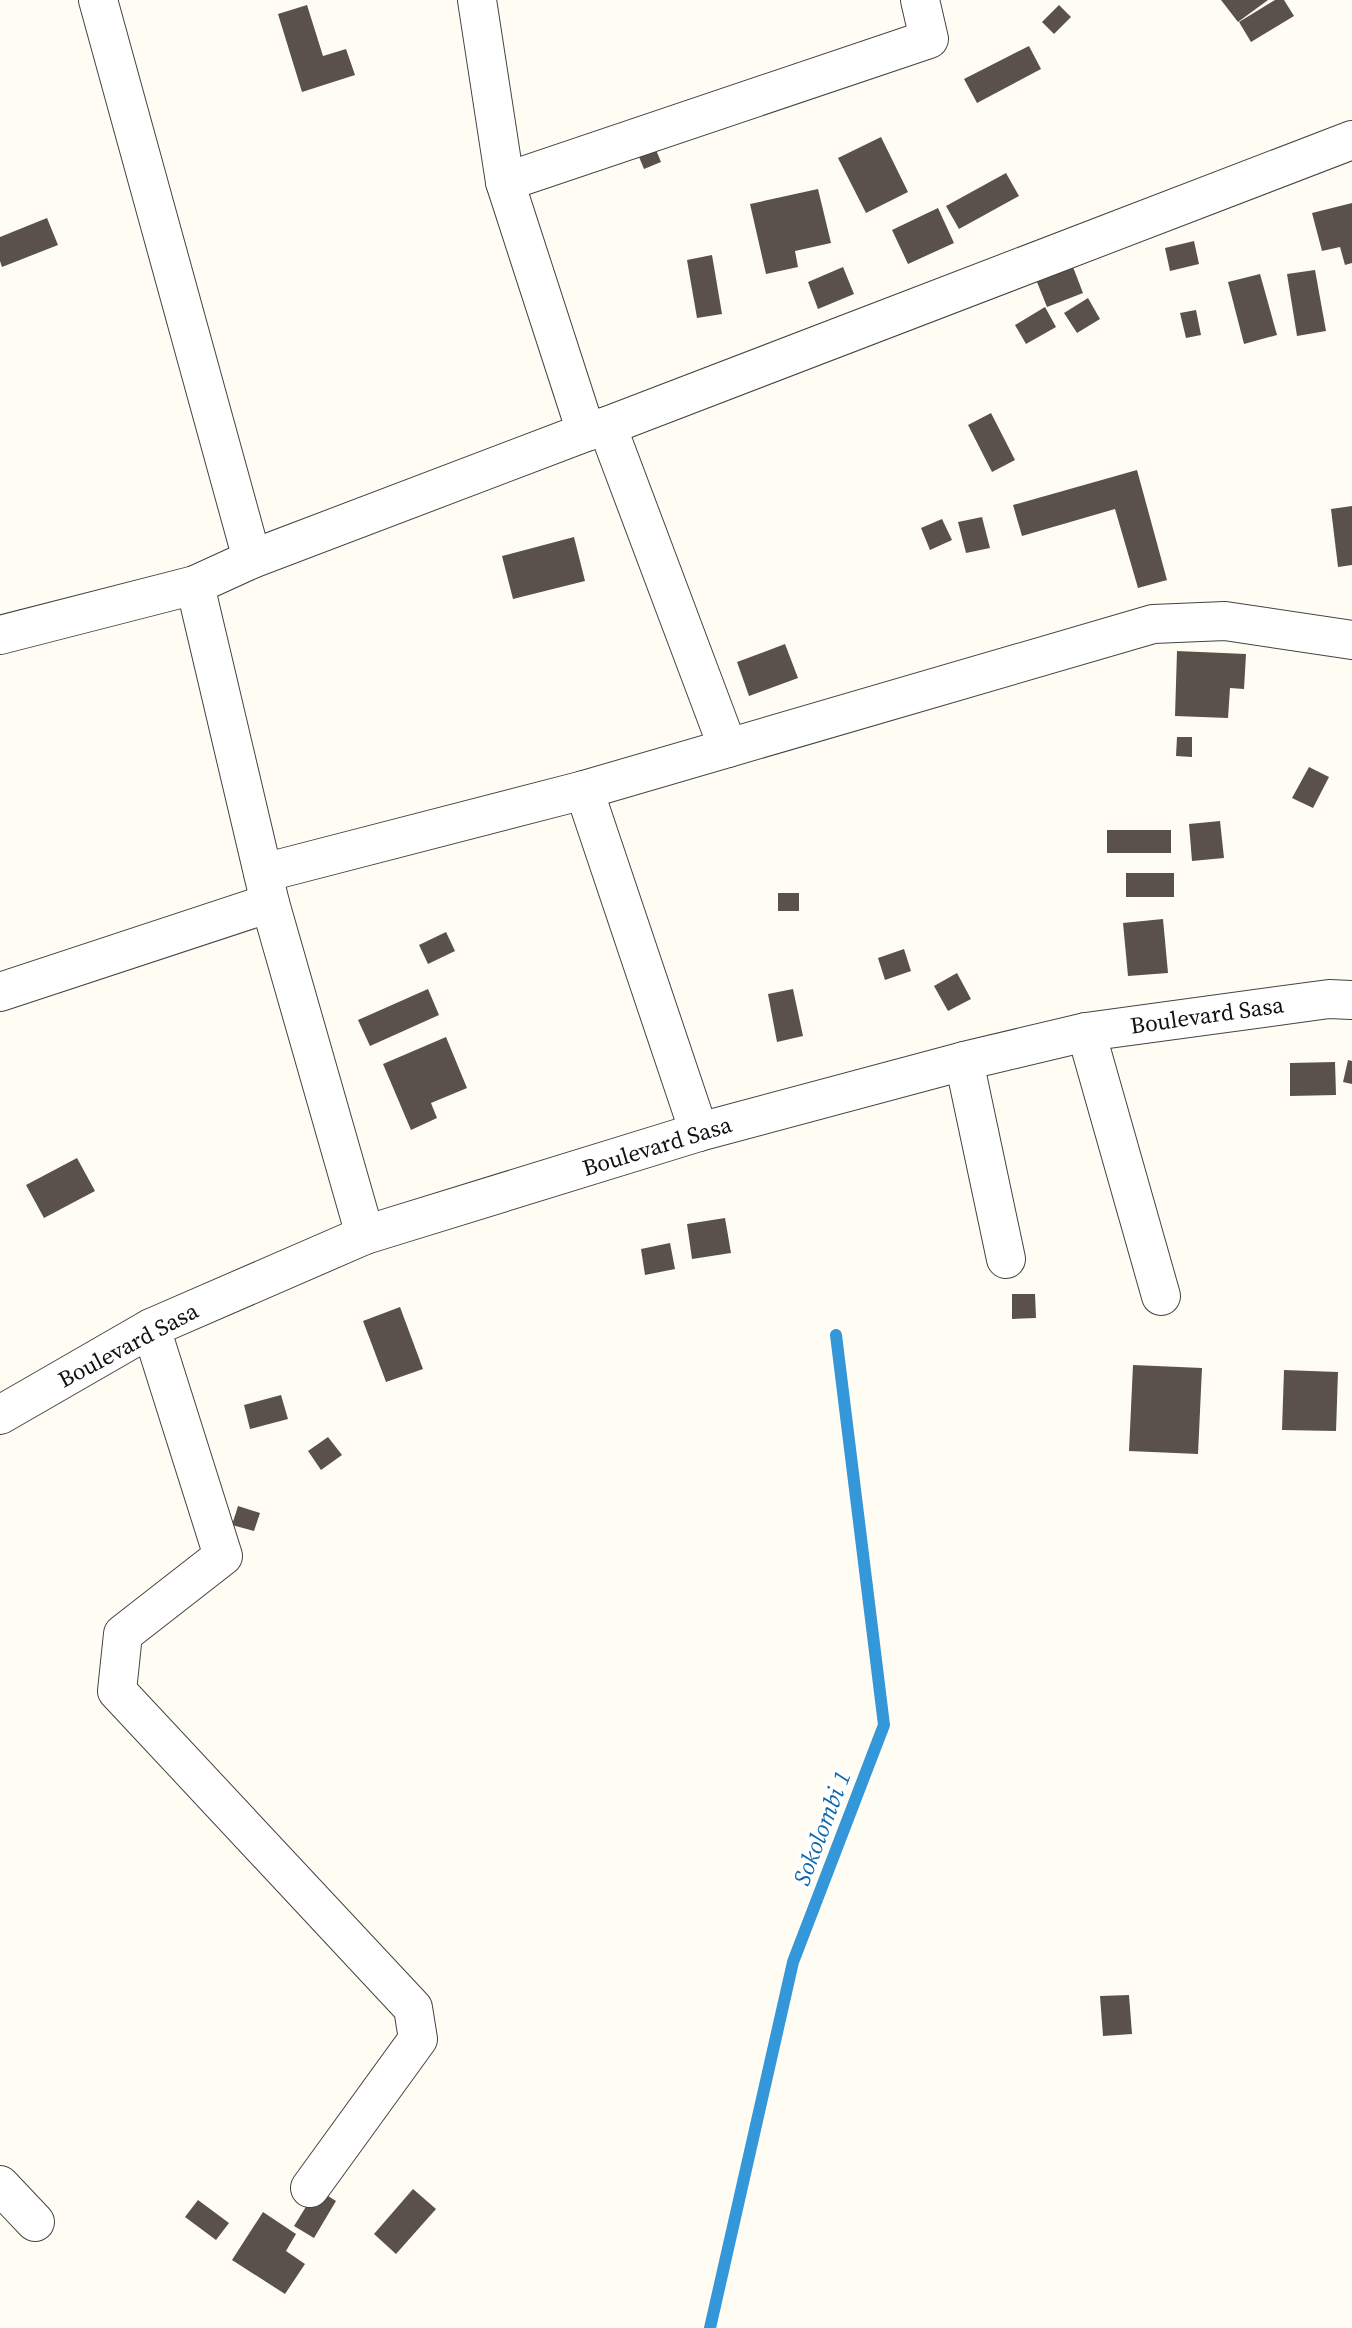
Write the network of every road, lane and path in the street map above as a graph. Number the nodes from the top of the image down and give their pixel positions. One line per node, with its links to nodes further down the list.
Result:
1 (98, 0): 7 (street)
2 (477, 0): 5 (street)
3 (920, 0): 5 (street)
4 (1352, 140): 6 (street)
5 (505, 182): 6 (street)
6 (596, 429): 7 (street); 11 (street)
7 (252, 558): 8 (street)
8 (195, 585): 9 (street); 13 (street)
9 (0, 635)
10 (1352, 640): 11 (street)
11 (728, 748): 12 (street)
12 (584, 790): 13 (street); 18 (street)
13 (267, 888): 14 (street); 19 (street)
14 (0, 992)
15 (1352, 1000): 16 (street, Boulevard Sasa)
16 (1086, 1032): 17 (street, Boulevard Sasa); 21 (street)
17 (964, 1061): 18 (street, Boulevard Sasa); 20 (street)
18 (699, 1132): 19 (street, Boulevard Sasa)
19 (365, 1235): 22 (street, Boulevard Sasa)
20 (1006, 1259)
21 (1161, 1296)
22 (151, 1328): 23 (street, Boulevard Sasa); 25 (street)
23 (0, 1415)
24 (0, 2185): 26 (street)
25 (310, 2188)
26 (35, 2221)

